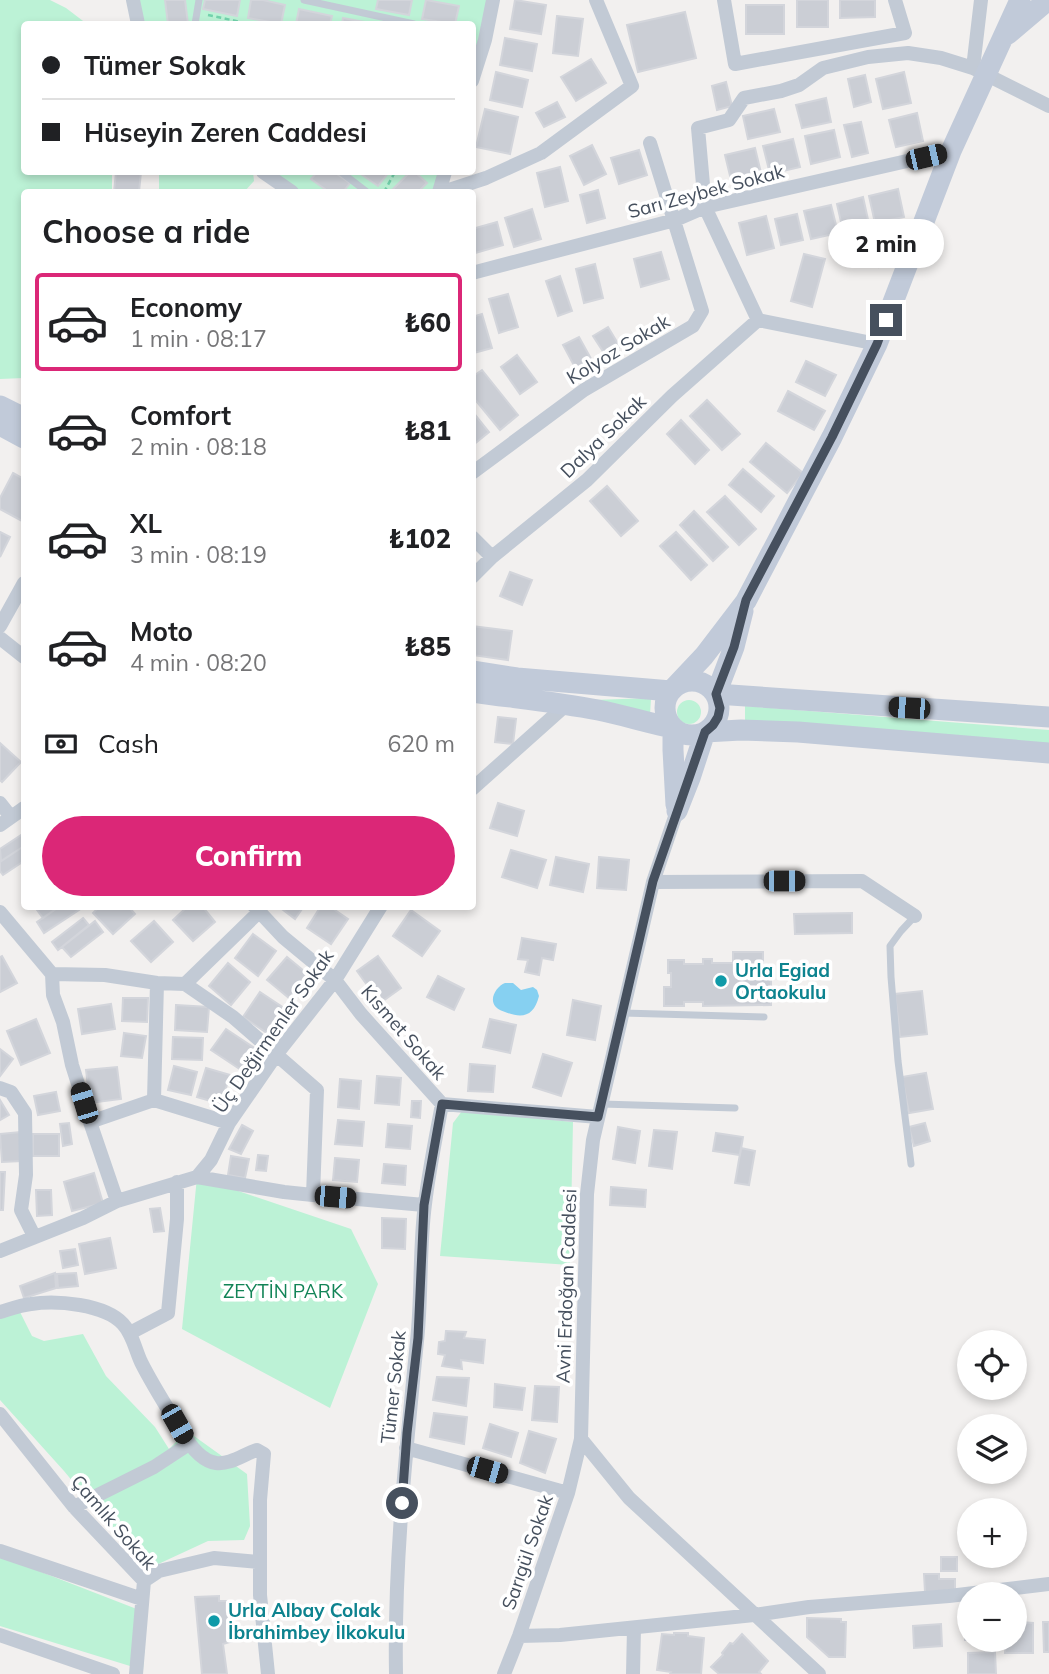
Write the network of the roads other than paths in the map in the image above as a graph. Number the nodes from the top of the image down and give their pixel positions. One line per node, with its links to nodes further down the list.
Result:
1 (133, 0): 11 (street)
2 (199, 0): 12 (lane)
3 (304, 0): 13 (lane)
4 (492, 0): 14 (street)
5 (596, 0): 25 (street)
6 (724, 0): 7 (street)
7 (895, 0)
8 (981, 0): 17 (street)
9 (1020, 0): 15 (main road)
10 (1048, 0): 15 (main road)
11 (137, 21)
12 (196, 21)
13 (400, 21)
14 (479, 38): 16 (street)
15 (1001, 41): 17 (main road)
16 (476, 57)
17 (979, 70): 18 (street); 20 (main road); 26 (street)
18 (1049, 106)
19 (650, 143): 27 (street, Kolyoz Sokak)
20 (951, 151): 26 (street, Sarı Zeybek Sokak); 30 (main road)
21 (267, 175): 23 (street)
22 (345, 175): 24 (lane)
23 (288, 189)
24 (363, 189)
25 (451, 189)
26 (705, 207): 27 (street, Sarı Zeybek Sokak); 29 (street)
27 (675, 220): 28 (street, Sarı Zeybek Sokak); 35 (street, Kolyoz Sokak)
28 (476, 272)
29 (758, 320): 30 (street); 37 (street, Dalya Sokak)
30 (877, 344): 40 (main road)
31 (0, 406): 32 (main road)
32 (21, 416)
33 (0, 425): 34 (main road)
34 (21, 436)
35 (476, 470)
36 (476, 541): 37 (street)
37 (492, 557): 38 (street, Dalya Sokak)
38 (476, 573)
39 (21, 588): 41 (street)
40 (746, 600): 45 (main road); 47 (main road)
41 (0, 626)
42 (0, 638): 43 (street)
43 (21, 655)
44 (476, 672): 45 (main road)
45 (671, 691): 47 (main road); 50 (main road)
46 (476, 693): 48 (main road)
47 (716, 694): 49 (main road); 51 (main road)
48 (566, 705): 50 (main road); 53 (street)
49 (1049, 717)
50 (673, 728): 51 (main road); 56 (main road)
51 (705, 732): 52 (main road); 56 (main road)
52 (1049, 753)
53 (476, 785)
54 (0, 803): 57 (street)
55 (21, 810): 57 (street)
56 (677, 811): 58 (street, Avni Erdoğan Caddesi)
57 (5, 821)
58 (653, 881): 63 (street); 68 (street, Avni Erdoğan Caddesi)
59 (256, 910): 67 (street)
60 (258, 910): 65 (street, Kısmet Sokak)
61 (379, 910): 65 (street, Üç Değirmenler Sokak)
62 (0, 912): 64 (street)
63 (915, 916): 78 (lane)
64 (52, 974): 66 (street); 76 (street)
65 (335, 980): 70 (street, Üç Değirmenler Sokak); 73 (street, Kısmet Sokak)
66 (157, 984): 67 (street); 72 (street)
67 (185, 984): 70 (street)
68 (623, 1013): 69 (lane); 75 (street, Avni Erdoğan Caddesi)
69 (764, 1017)
70 (276, 1055): 77 (street, Üç Değirmenler Sokak); 81 (street)
71 (0, 1088): 84 (street)
72 (154, 1100): 76 (street); 77 (street)
73 (442, 1104): 75 (street, Kısmet Sokak); 83 (street, Tümer Sokak)
74 (735, 1108): 75 (lane)
75 (600, 1111): 89 (street, Avni Erdoğan Caddesi)
76 (90, 1122): 82 (street)
77 (229, 1123): 79 (street, Üç Değirmenler Sokak)
78 (911, 1164)
79 (197, 1177): 80 (street); 81 (street)
80 (177, 1182): 82 (street); 87 (street)
81 (313, 1195): 83 (street)
82 (117, 1201): 84 (street)
83 (424, 1205): 91 (street, Tümer Sokak)
84 (34, 1236): 85 (street)
85 (0, 1251)
86 (0, 1312): 87 (street)
87 (130, 1333): 90 (street)
88 (0, 1414): 93 (street, Çamlık Sokak)
89 (581, 1439): 92 (street, Sarıgül Sokak); 99 (street)
90 (189, 1444): 93 (street); 95 (street)
91 (406, 1448): 92 (street); 106 (street, Tümer Sokak)
92 (568, 1493): 102 (street, Sarıgül Sokak)
93 (74, 1507): 96 (street, Çamlık Sokak)
94 (0, 1551): 98 (street)
95 (260, 1562): 96 (street); 105 (street)
96 (144, 1581): 98 (street, Çamlık Sokak)
97 (1049, 1584): 99 (street)
98 (142, 1599): 104 (street, Çamlık Sokak)
99 (754, 1615): 100 (street); 109 (street)
100 (634, 1628): 102 (street); 108 (street)
101 (0, 1636): 103 (street)
102 (519, 1636): 107 (street, Sarıgül Sokak)
103 (113, 1674)
104 (136, 1674)
105 (268, 1674)
106 (396, 1674)
107 (504, 1674)
108 (633, 1674)
109 (819, 1674)

